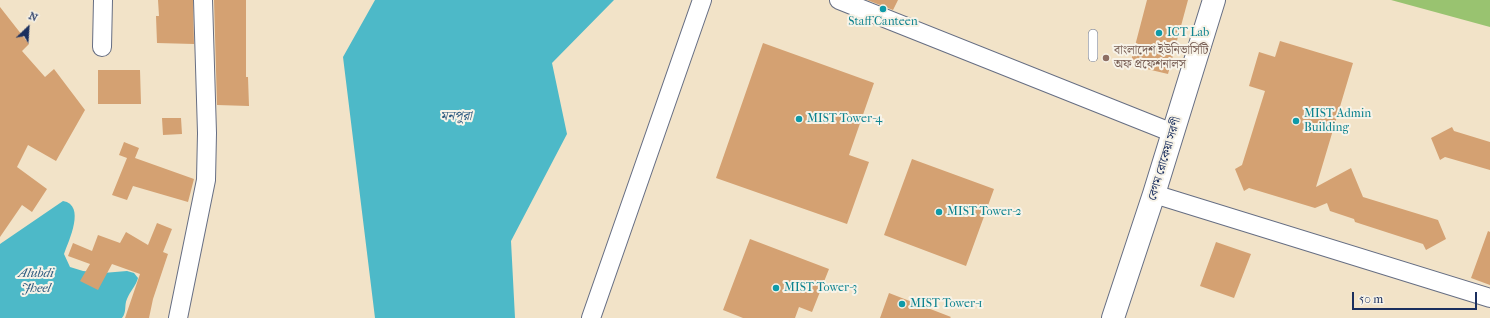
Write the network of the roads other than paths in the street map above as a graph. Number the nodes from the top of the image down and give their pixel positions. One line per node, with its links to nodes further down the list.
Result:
1 (102, 0): 7 (street)
2 (203, 0): 12 (street)
3 (702, 0): 13 (street)
4 (839, 0): 9 (street)
5 (1214, 0): 9 (street, বেগম রোকেয়া সরণী)
6 (1093, 34): 8 (lane)
7 (102, 47)
8 (1093, 57)
9 (1173, 133): 10 (street, বেগম রোকেয়া সরণী)
10 (1154, 194): 11 (street); 14 (street, বেগম রোকেয়া সরণী)
11 (1490, 298)
12 (178, 318)
13 (592, 318)
14 (1113, 318)

